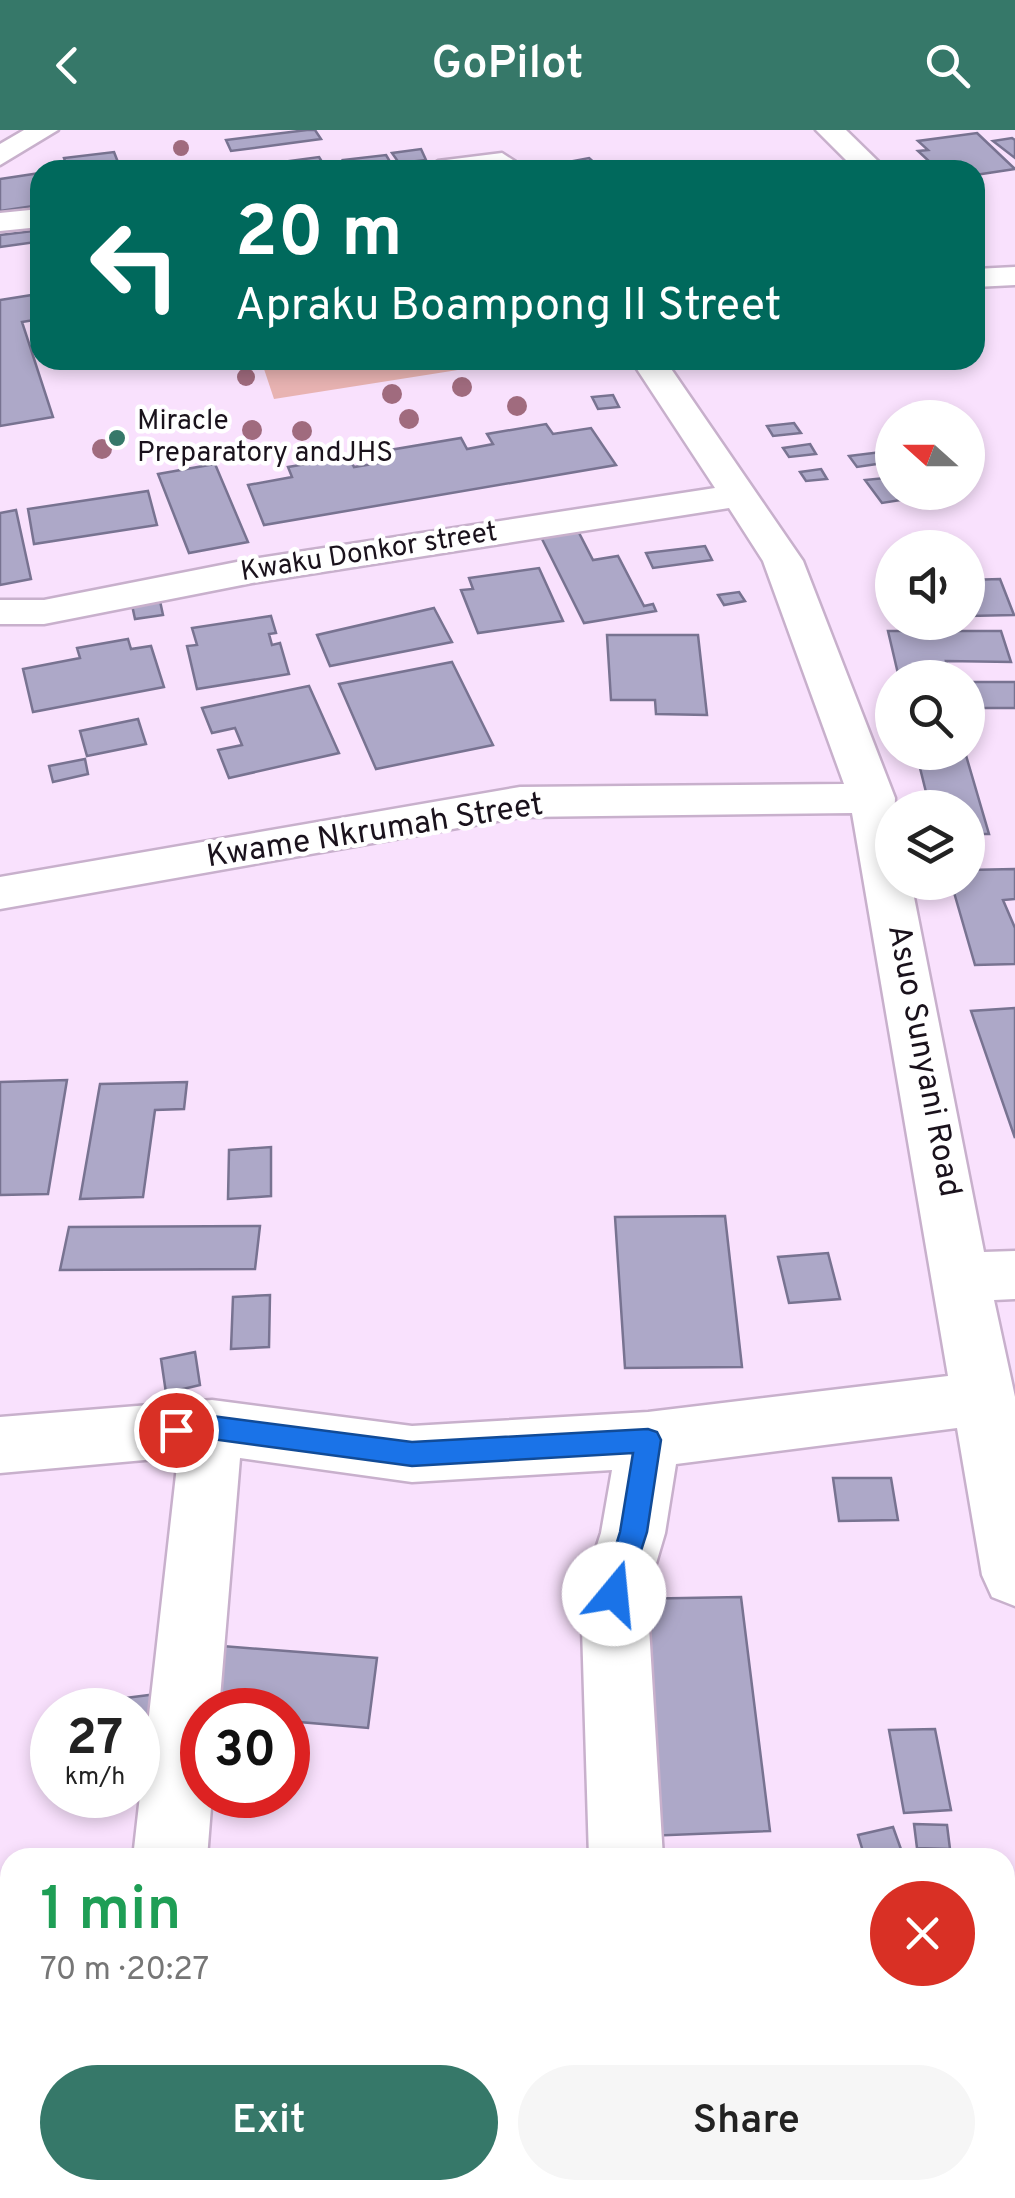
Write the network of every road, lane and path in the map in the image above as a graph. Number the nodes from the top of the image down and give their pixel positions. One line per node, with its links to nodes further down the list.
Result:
1 (44, 130): 3 (street)
2 (830, 130): 4 (street)
3 (0, 156)
4 (862, 160)
5 (30, 219): 6 (street)
6 (0, 222)
7 (655, 370): 8 (street, Asuo Sunyani Road)
8 (740, 495): 9 (street, Kwaku Donkor street); 10 (street, Asuo Sunyani Road)
9 (0, 612)
10 (872, 798): 11 (street, Kwame Nkrumah Street); 12 (street, Asuo Sunyani Road)
11 (0, 894)
12 (989, 1276): 13 (street, Asuo Sunyani Road)
13 (985, 1398): 15 (street); 17 (street, Asuo Sunyani Road)
14 (212, 1428): 15 (street); 16 (street); 18 (street)
15 (648, 1440): 19 (street)
16 (0, 1446)
17 (1015, 1575)
18 (171, 1848)
19 (626, 1848)

